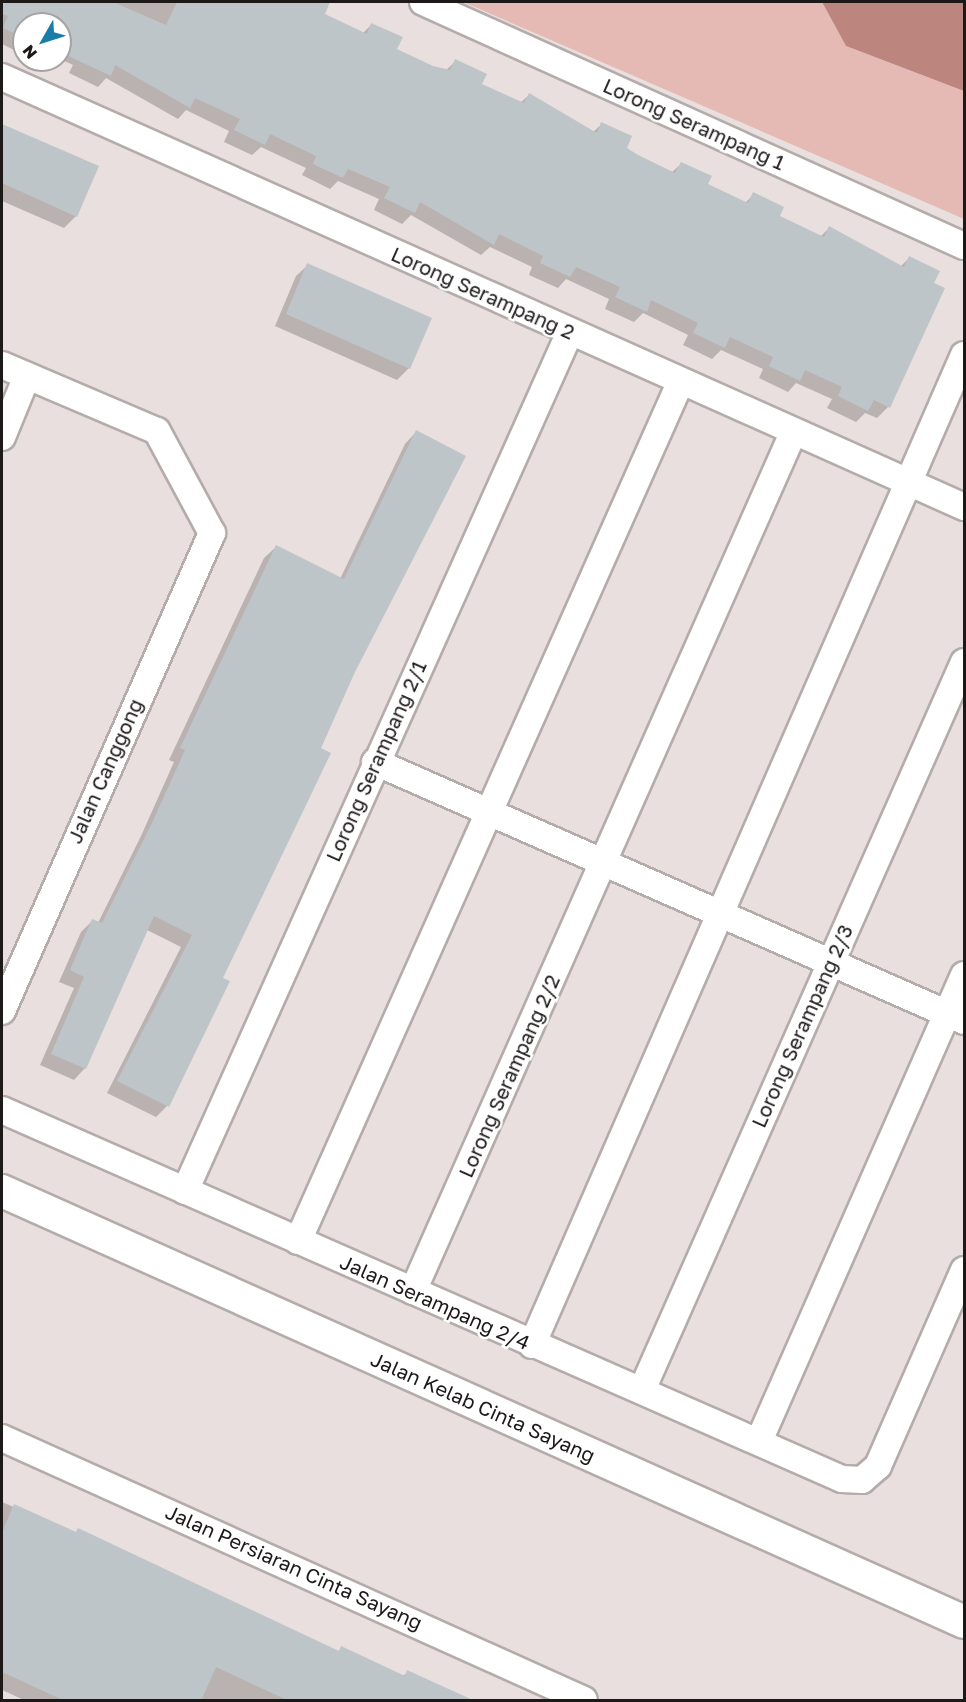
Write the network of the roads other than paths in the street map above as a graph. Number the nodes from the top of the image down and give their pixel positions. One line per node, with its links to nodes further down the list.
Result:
1 (423, 2): 3 (street, Lorong Serampang 1)
2 (2, 77): 4 (street, Lorong Serampang 2)
3 (964, 246)
4 (570, 332): 8 (street, Lorong Serampang 2); 14 (street, Lorong Serampang 2/1)
5 (964, 356): 11 (street)
6 (2, 365): 7 (street)
7 (27, 376): 10 (street); 20 (street, Jalan Canggong)
8 (680, 383): 9 (street, Lorong Serampang 2); 15 (street)
9 (794, 433): 11 (street, Lorong Serampang 2); 16 (street, Lorong Serampang 2/2)
10 (2, 437)
11 (907, 481): 12 (street, Lorong Serampang 2); 17 (street)
12 (964, 507)
13 (964, 662): 18 (street, Lorong Serampang 2/3)
14 (375, 762): 15 (street); 24 (street, Lorong Serampang 2/1)
15 (492, 814): 16 (street); 25 (street)
16 (604, 862): 17 (street); 27 (street, Lorong Serampang 2/2)
17 (718, 911): 18 (street); 28 (street)
18 (830, 962): 21 (street); 29 (street, Lorong Serampang 2/3)
19 (964, 975): 21 (street)
20 (2, 1011)
21 (956, 1017): 31 (street)
22 (2, 1110): 24 (street, Jalan Serampang 2/4)
23 (2, 1191): 32 (main road, Jalan Kelab Cinta Sayang)
24 (185, 1191): 25 (street, Jalan Serampang 2/4)
25 (298, 1241): 27 (street, Jalan Serampang 2/4)
26 (964, 1270): 31 (street, Jalan Serampang 2/4)
27 (413, 1291): 28 (street, Jalan Serampang 2/4)
28 (532, 1345): 29 (street, Jalan Serampang 2/4)
29 (642, 1390): 31 (street, Jalan Serampang 2/4)
30 (2, 1438): 35 (street, Jalan Persiaran Cinta Sayang)
31 (759, 1441)
32 (920, 1603): 33 (main road); 34 (main road, Jalan Kelab Cinta Sayang)
33 (964, 1611)
34 (964, 1622)
35 (584, 1701)

